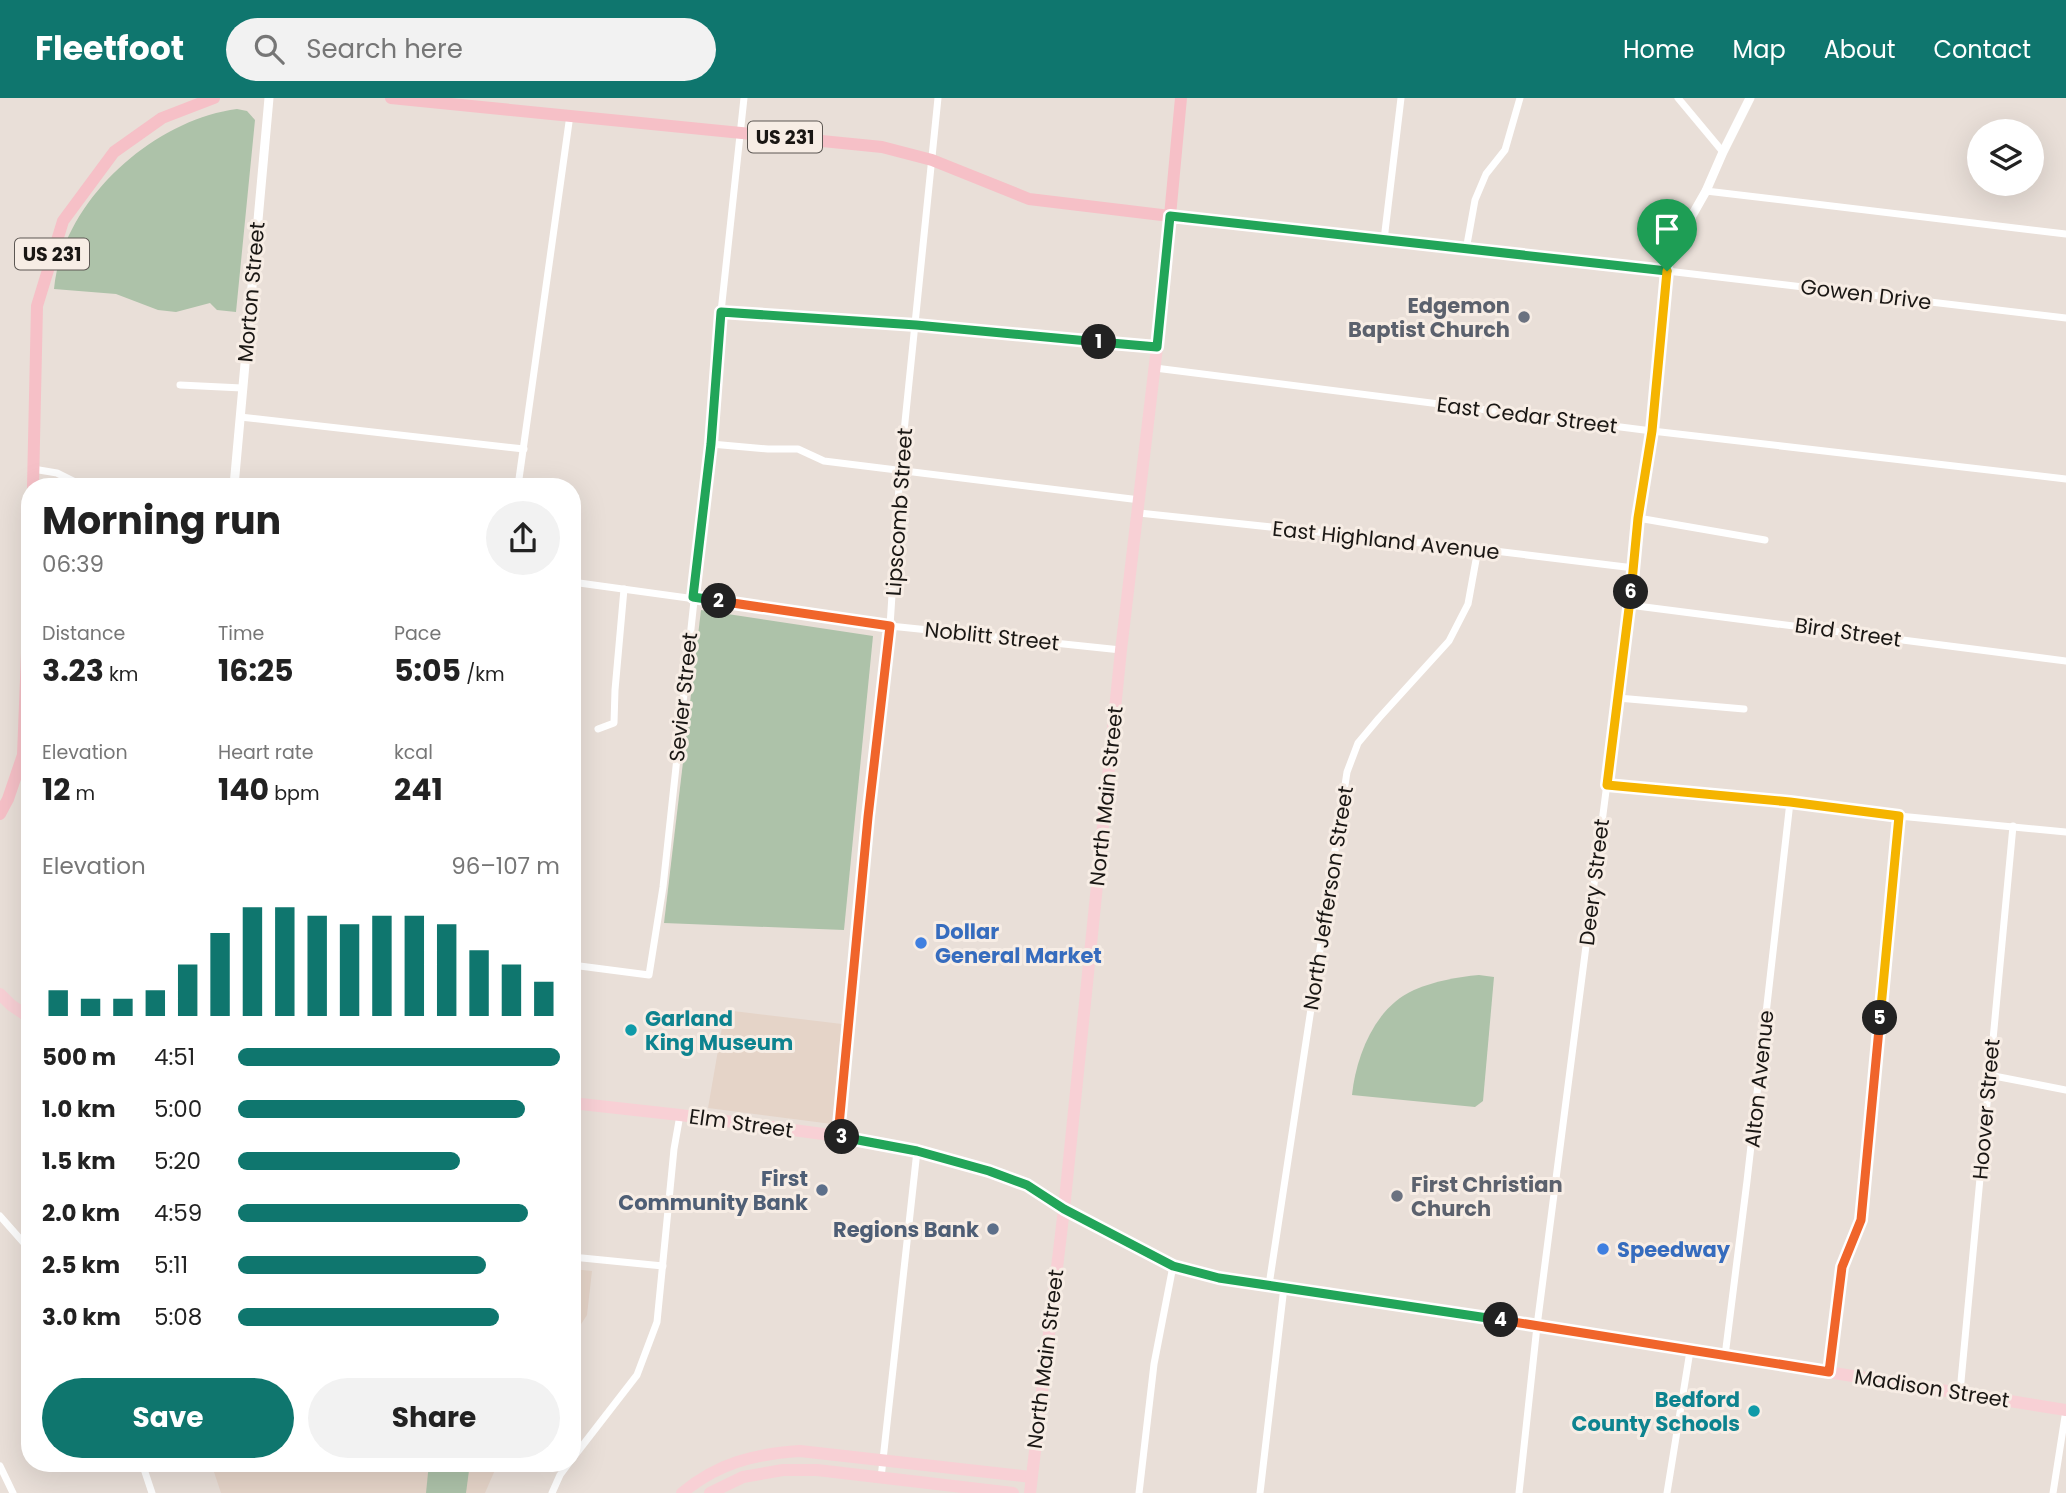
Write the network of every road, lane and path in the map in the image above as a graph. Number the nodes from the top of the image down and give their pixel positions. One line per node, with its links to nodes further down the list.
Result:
1 (214, 98): 32 (highway, US 231)
2 (269, 98): 27 (street, Morton Street)
3 (391, 98): 11 (highway, US 231)
4 (744, 98): 12 (street, Sevier Street)
5 (938, 98): 14 (street, Lipscomb Street)
6 (1181, 98): 16 (highway, North Main Street)
7 (1401, 98): 18 (street)
8 (1520, 98): 19 (street)
9 (1678, 98): 13 (street)
10 (1749, 98): 13 (street)
11 (570, 115): 12 (highway, US 231); 31 (street)
12 (741, 132): 14 (highway, US 231); 21 (street, Sevier Street)
13 (1723, 152): 15 (street)
14 (932, 160): 16 (highway, US 231); 23 (street, Lipscomb Street)
15 (1706, 191): 17 (street); 20 (street)
16 (1170, 216): 18 (street); 24 (main road, North Main Street)
17 (2066, 234)
18 (1384, 240): 19 (street)
19 (1466, 250): 20 (street)
20 (1667, 271): 22 (street, Gowen Drive); 29 (street, Deery Street)
21 (721, 312): 23 (street); 30 (street, Sevier Street)
22 (2066, 318)
23 (916, 325): 24 (street); 33 (street, Lipscomb Street)
24 (1157, 347): 25 (main road, North Main Street)
25 (1155, 368): 29 (street, East Cedar Street); 39 (main road, North Main Street)
26 (180, 385): 27 (street)
27 (242, 388): 28 (street, Morton Street)
28 (240, 417): 31 (street); 36 (street, Morton Street)
29 (1652, 431): 38 (street, East Cedar Street); 41 (street, Deery Street)
30 (711, 444): 33 (street); 47 (street, Sevier Street)
31 (524, 449): 37 (street)
32 (33, 469): 34 (highway, US 231); 35 (street)
33 (900, 471): 39 (street); 49 (street, Lipscomb Street)
34 (33, 478)
35 (67, 478)
36 (235, 478)
37 (519, 478)
38 (2066, 479)
39 (1140, 500): 40 (main road, North Main Street)
40 (1139, 513): 43 (street, East Highland Avenue); 50 (main road, North Main Street)
41 (1638, 518): 42 (street); 44 (street, Deery Street)
42 (1765, 540)
43 (1478, 549): 44 (street, East Highland Avenue); 77 (street, North Jefferson Street)
44 (1634, 568): 48 (street, Deery Street)
45 (581, 583): 46 (street, Noblitt Street)
46 (624, 589): 47 (street, Noblitt Street); 54 (street)
47 (693, 597): 49 (street, Noblitt Street); 62 (street, Sevier Street)
48 (1629, 605): 51 (street, Bird Street); 52 (street, Deery Street)
49 (890, 626): 50 (street, Noblitt Street); 69 (street, Lipscomb Street)
50 (1121, 650): 71 (main road, North Main Street)
51 (2066, 662)
52 (1618, 698): 53 (street); 56 (street, Deery Street)
53 (1744, 709)
54 (598, 729)
55 (21, 761): 58 (highway)
56 (1607, 785): 57 (street); 79 (street, Deery Street)
57 (1790, 802): 59 (street); 81 (street, Alton Avenue)
58 (0, 814)
59 (1899, 816): 60 (street); 82 (street)
60 (2013, 826): 61 (street); 65 (street, Hoover Street)
61 (2066, 832)
62 (581, 967)
63 (0, 994): 64 (main road)
64 (21, 1012)
65 (1989, 1075): 66 (street); 83 (street, Hoover Street)
66 (2066, 1090)
67 (581, 1104): 68 (main road, Elm Street)
68 (680, 1115): 69 (main road, Elm Street); 75 (street)
69 (838, 1136): 70 (main road, Elm Street)
70 (917, 1151): 71 (main road, Elm Street); 86 (street)
71 (1064, 1209): 76 (main road, Madison Street); 90 (main road, North Main Street)
72 (0, 1216): 73 (street)
73 (21, 1240)
74 (581, 1258): 75 (street)
75 (663, 1266): 85 (street)
76 (1173, 1266): 77 (main road, Madison Street); 99 (street)
77 (1269, 1285): 78 (main road, Madison Street)
78 (1284, 1287): 79 (main road, Madison Street); 100 (street)
79 (1537, 1326): 80 (main road, Madison Street); 101 (street, Deery Street)
80 (1690, 1350): 81 (main road, Madison Street); 102 (street)
81 (1725, 1357): 82 (main road, Madison Street)
82 (1829, 1372): 83 (main road, Madison Street)
83 (1960, 1392): 84 (main road, Madison Street)
84 (2066, 1410): 103 (street)
85 (581, 1448)
86 (884, 1459): 90 (main road); 91 (street); 95 (main road)
87 (0, 1466): 92 (street)
88 (145, 1472): 93 (street)
89 (562, 1472): 94 (street)
90 (1031, 1477): 98 (main road, North Main Street)
91 (881, 1478): 96 (main road); 97 (main road)
92 (13, 1493)
93 (152, 1493)
94 (552, 1493)
95 (682, 1493)
96 (709, 1493)
97 (1013, 1493)
98 (1030, 1493)
99 (1139, 1493)
100 (1260, 1493)
101 (1519, 1493)
102 (1667, 1493)
103 (2053, 1493)

